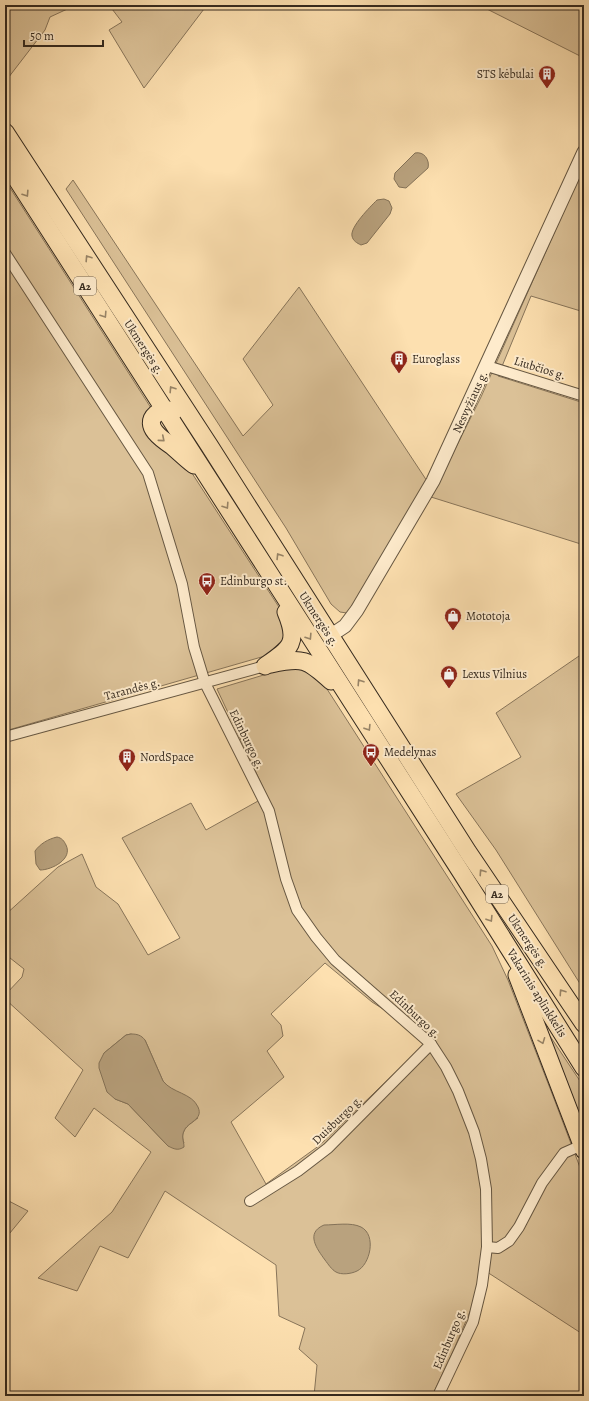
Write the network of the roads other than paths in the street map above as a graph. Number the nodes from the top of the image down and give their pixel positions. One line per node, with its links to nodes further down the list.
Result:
1 (5, 132): 8 (highway, Ukmergės g. / A2, one-way to 1)
2 (584, 152): 5 (street, Nesvyžiaus g.)
3 (5, 161): 7 (highway, Ukmergės g. / A2, one-way to 7)
4 (5, 253): 12 (street, Edinburgo g.)
5 (487, 366): 6 (street, Liubčios g.); 10 (street, Nesvyžiaus g.)
6 (584, 396)
7 (165, 410): 8 (highway); 9 (highway, Ukmergės g. / A2, one-way to 9)
8 (209, 445): 10 (highway, Ukmergės g. / A2, one-way to 8)
9 (273, 581): 11 (highway); 13 (highway, Ukmergės g. / A2, one-way to 13)
10 (330, 636): 16 (highway, Ukmergės g. / A2, one-way to 10)
11 (265, 666): 12 (street, Tarandės g.); 13 (highway)
12 (205, 683): 14 (street, Tarandės g.); 17 (street, Edinburgo g.)
13 (347, 696): 15 (highway, Ukmergės g. / A2, one-way to 15)
14 (5, 737)
15 (503, 940): 18 (highway, Vakarinis aplinkkelis); 19 (highway, A2, one-way to 19)
16 (584, 1024)
17 (431, 1044): 20 (street, Duisburgo g.); 21 (street, Edinburgo g.)
18 (584, 1068)
19 (583, 1148): 21 (street)
20 (250, 1201)
21 (487, 1247): 22 (street, Edinburgo g.)
22 (438, 1396)

